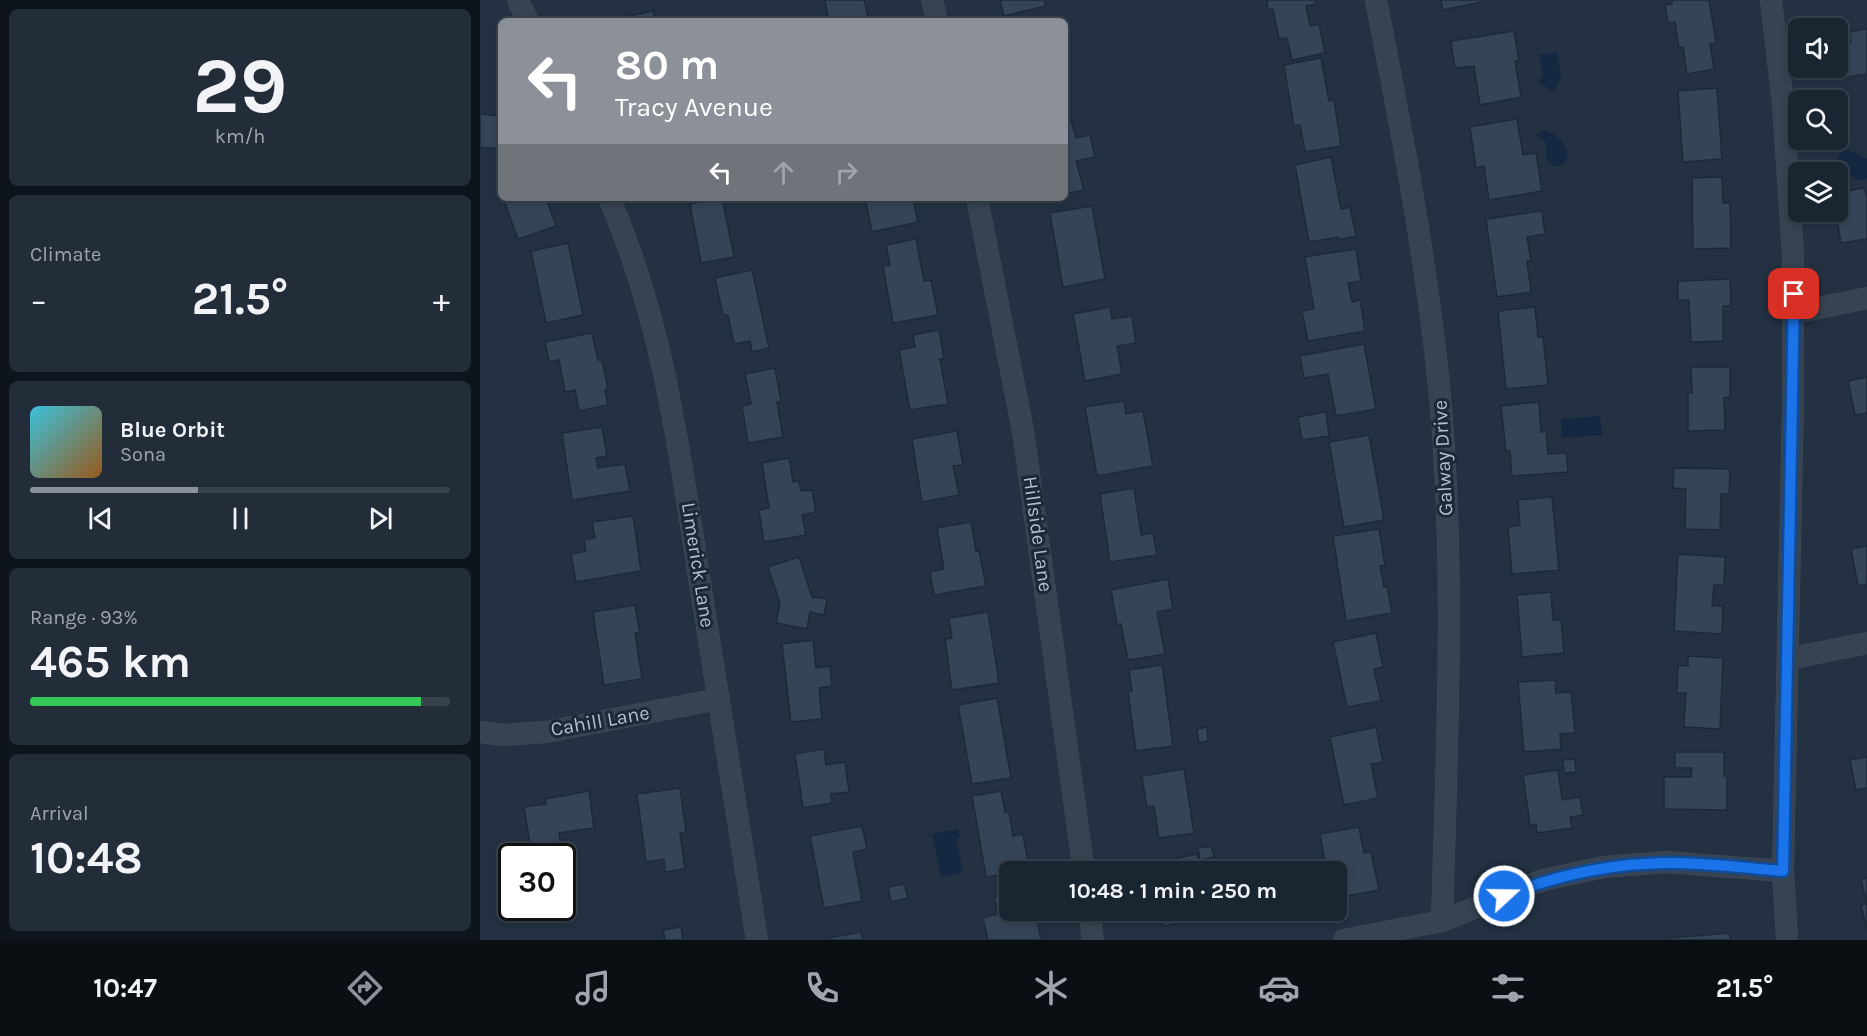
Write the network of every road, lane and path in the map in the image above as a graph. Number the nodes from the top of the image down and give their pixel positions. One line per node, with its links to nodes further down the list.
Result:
1 (518, 0): 5 (street)
2 (932, 0): 6 (street)
3 (1376, 0): 18 (street, Galway Drive)
4 (1771, 0): 10 (street)
5 (527, 18)
6 (936, 18)
7 (610, 201): 13 (street, Limerick Lane)
8 (978, 201): 15 (street, Hillside Lane)
9 (1867, 298): 10 (street)
10 (1794, 313): 12 (street)
11 (1867, 643): 12 (street)
12 (1788, 659): 16 (street)
13 (718, 699): 14 (street, Cahill Lane); 19 (street, Limerick Lane)
14 (480, 732)
15 (1082, 861)
16 (1783, 871): 18 (street); 22 (street)
17 (1091, 921): 20 (street)
18 (1442, 921): 21 (street)
19 (757, 940)
20 (1094, 940)
21 (1344, 940)
22 (1786, 940)

